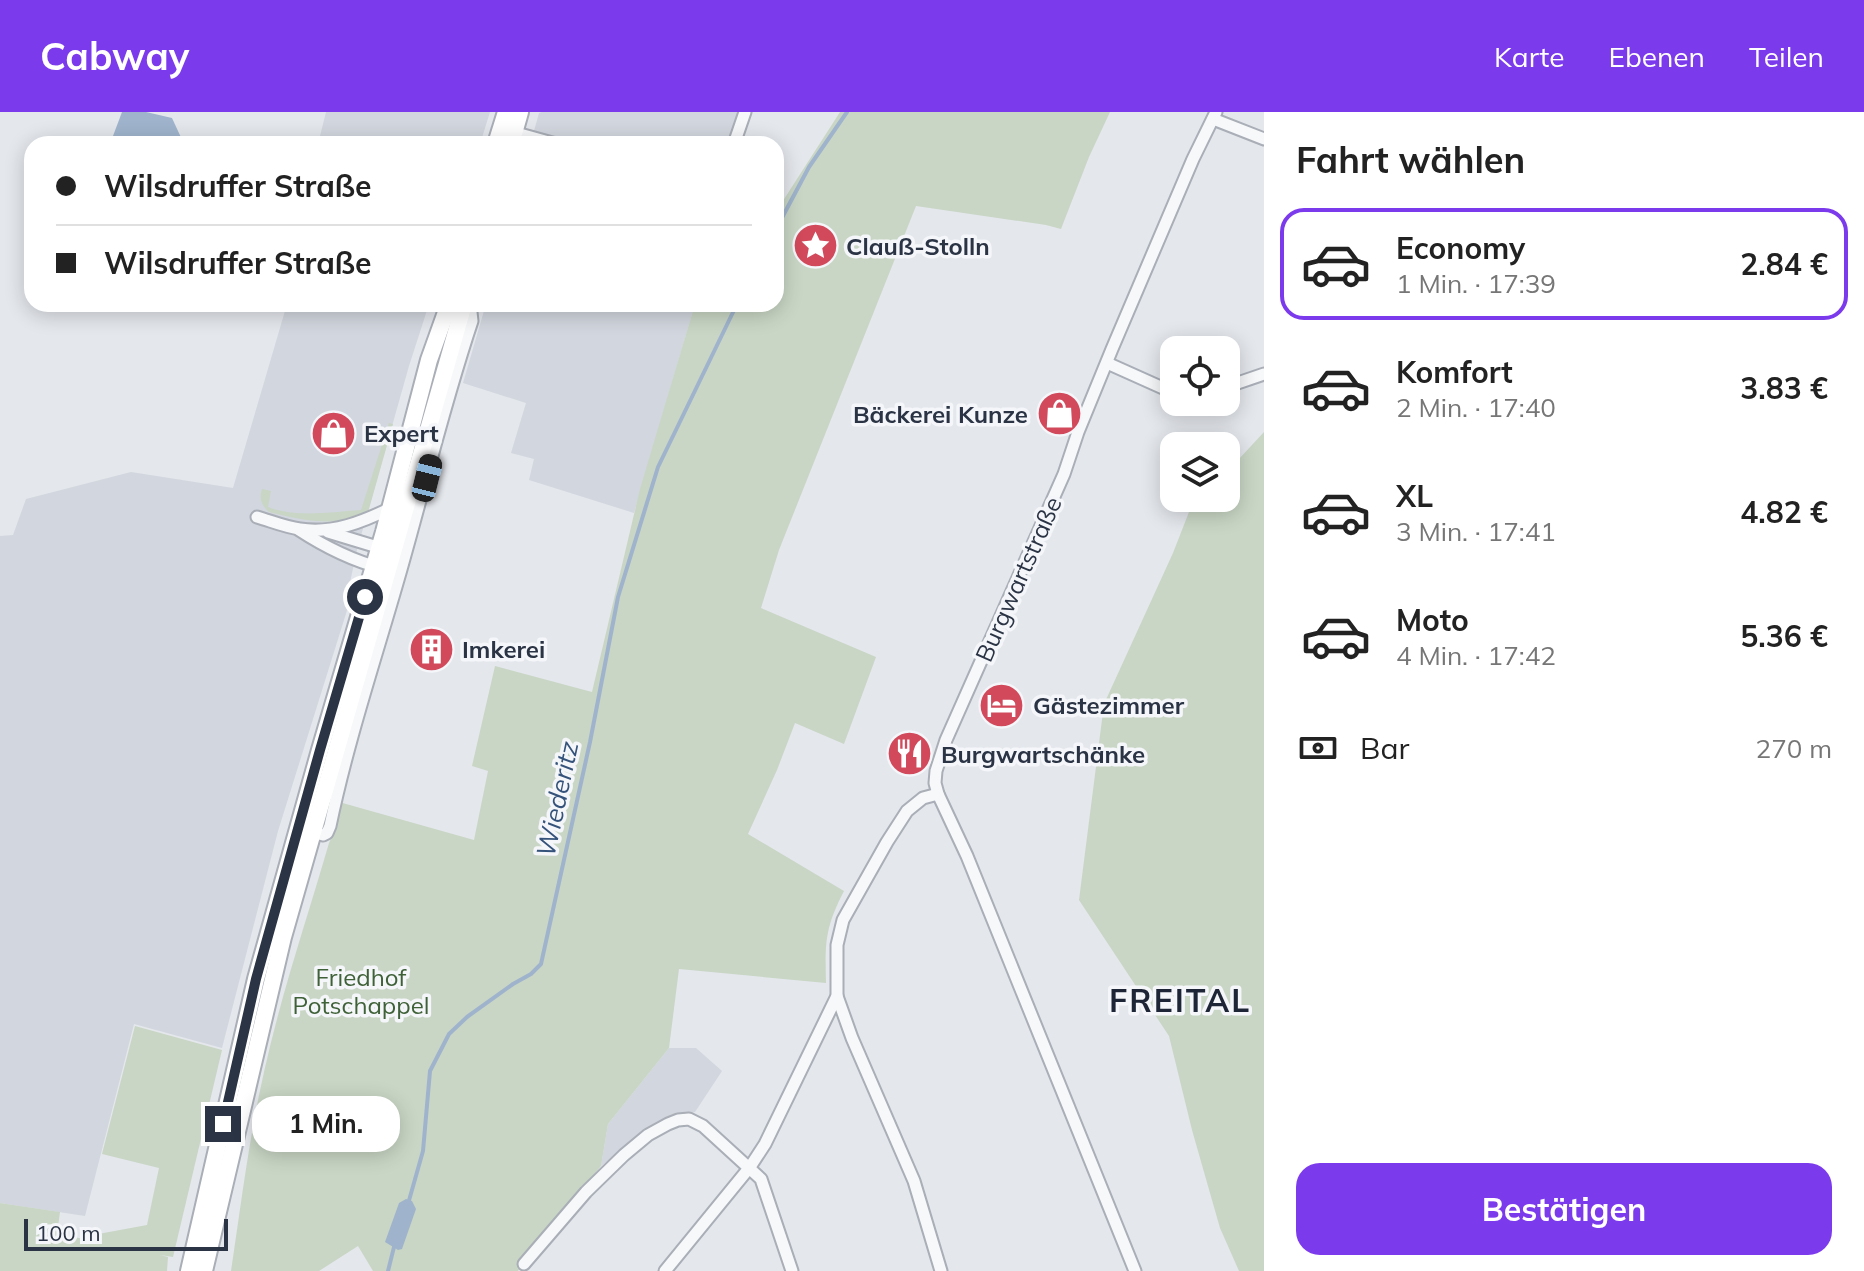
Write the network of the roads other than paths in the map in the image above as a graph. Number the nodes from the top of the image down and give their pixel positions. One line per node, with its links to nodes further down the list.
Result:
1 (520, 112): 4 (main road)
2 (745, 112): 5 (street)
3 (1214, 115): 6 (street); 10 (street, Burgwartstraße)
4 (506, 132)
5 (737, 136)
6 (1264, 139)
7 (446, 312): 14 (main road)
8 (460, 312): 18 (main road)
9 (471, 312): 21 (street)
10 (1107, 363): 13 (street); 20 (street, Burgwartstraße)
11 (1264, 374): 12 (street)
12 (1240, 382)
13 (1160, 387)
14 (391, 508): 17 (street); 18 (main road)
15 (257, 517): 16 (street)
16 (298, 529): 17 (street); 19 (street)
17 (325, 531): 18 (street)
18 (386, 549): 19 (main road)
19 (381, 568): 21 (main road)
20 (938, 794): 22 (street); 30 (street, Burgwartstraße)
21 (306, 830): 25 (main road); 26 (main road)
22 (837, 996): 23 (street); 29 (street)
23 (750, 1167): 24 (street); 27 (street); 28 (street)
24 (524, 1264)
25 (189, 1271)
26 (204, 1271)
27 (665, 1271)
28 (792, 1271)
29 (941, 1271)
30 (1135, 1271)

